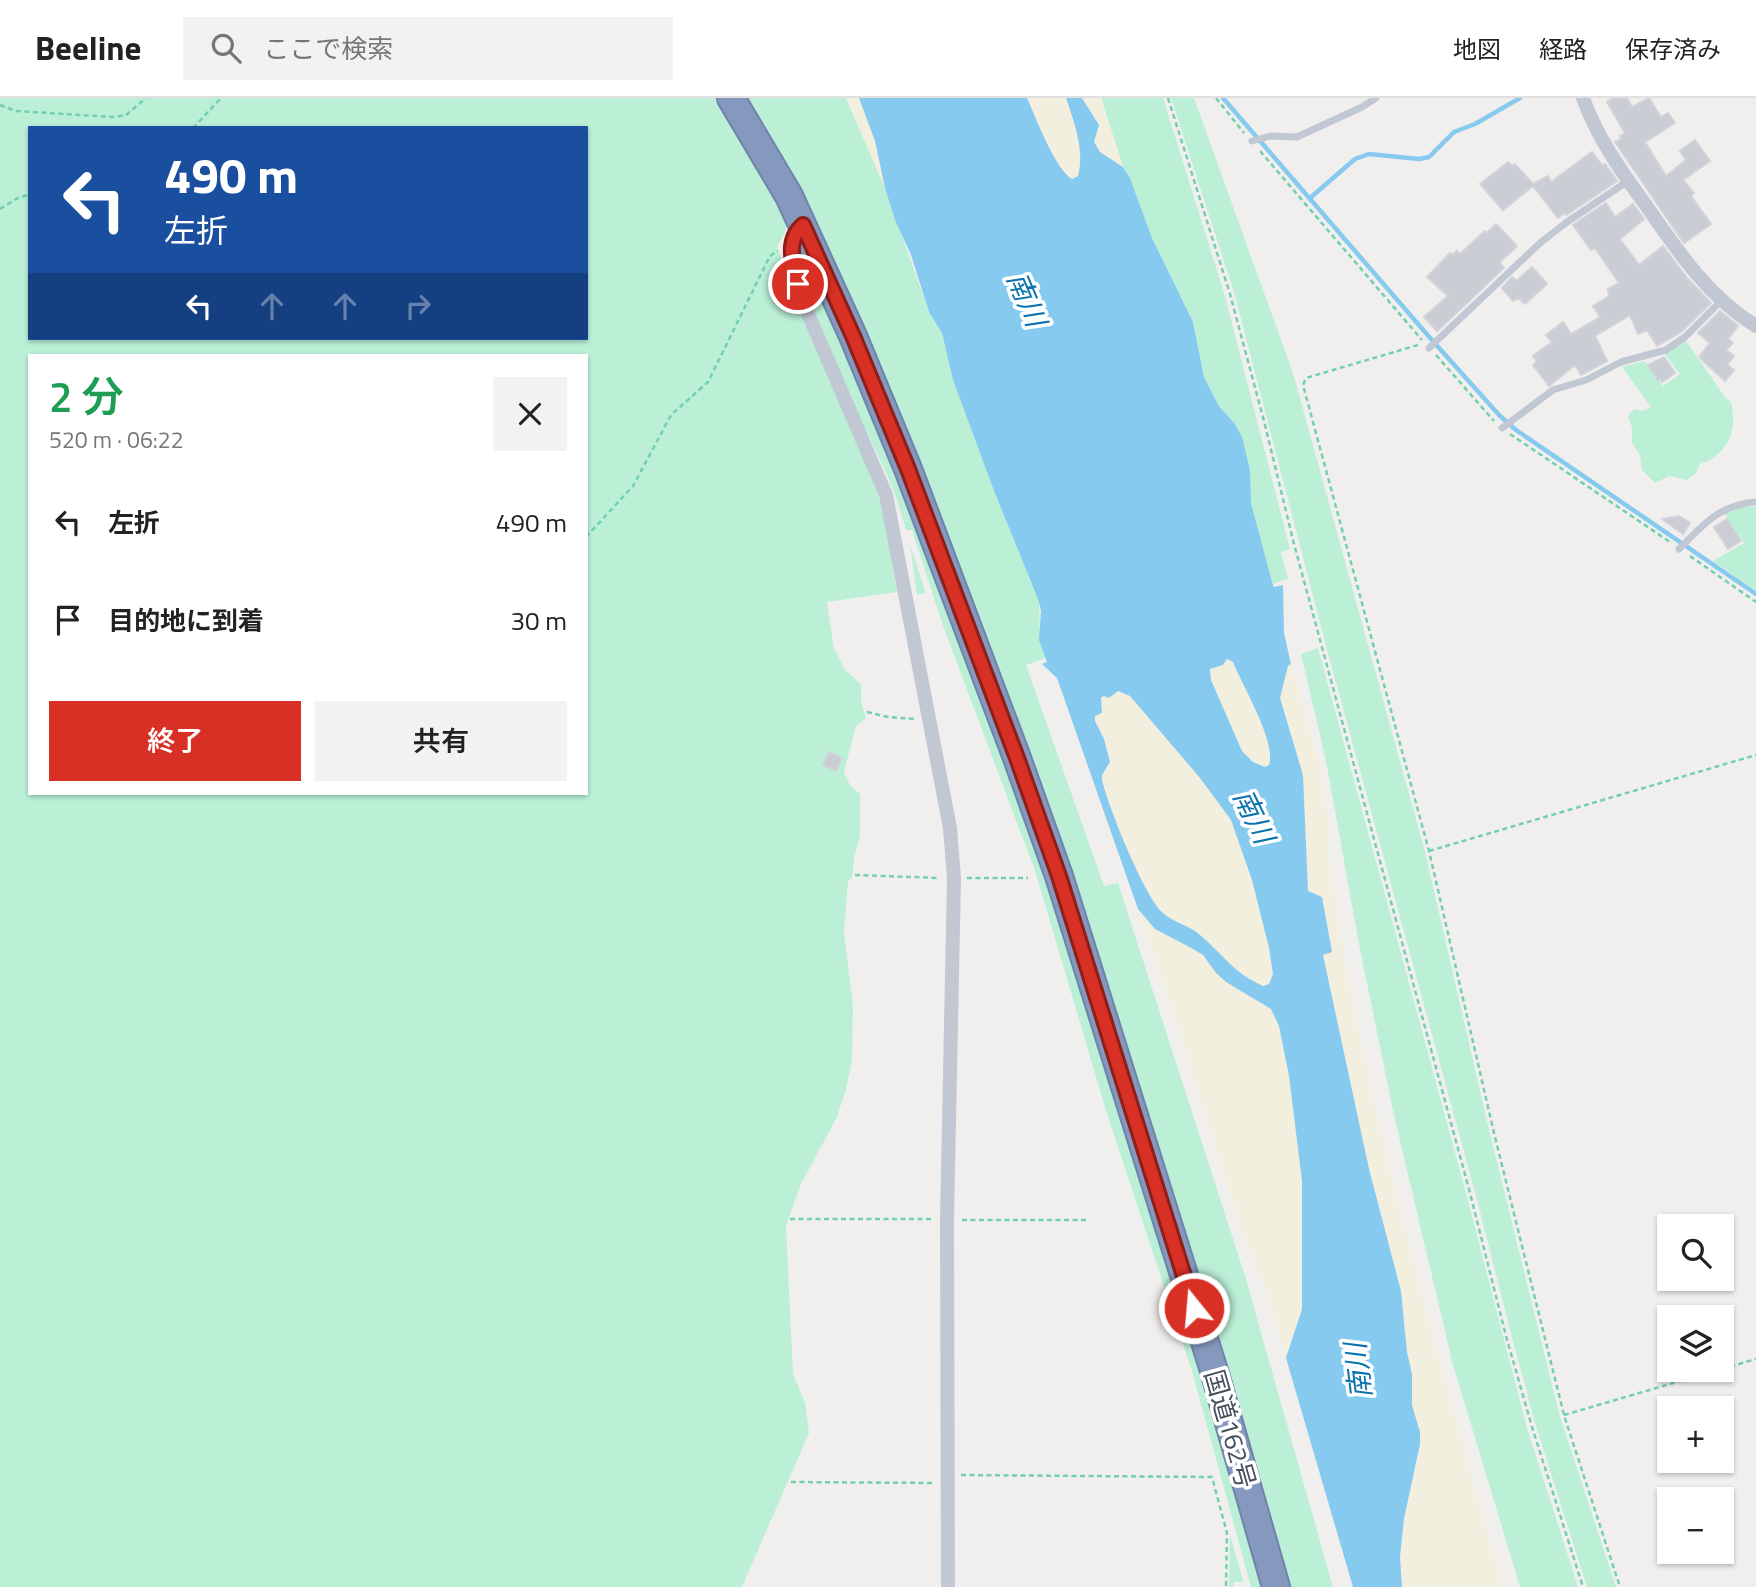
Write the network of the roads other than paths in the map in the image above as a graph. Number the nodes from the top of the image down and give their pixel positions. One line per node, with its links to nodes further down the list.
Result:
1 (731, 98): 6 (highway, 国道162号)
2 (1376, 98): 4 (lane)
3 (1583, 98): 5 (street)
4 (1252, 141)
5 (1628, 181): 7 (street); 9 (lane)
6 (797, 236): 13 (street); 14 (highway, 国道162号)
7 (1721, 301): 8 (street); 10 (lane)
8 (1756, 326)
9 (1429, 348)
10 (1502, 428)
11 (1756, 502): 12 (lane)
12 (1679, 549)
13 (948, 1587)
14 (1276, 1587)

